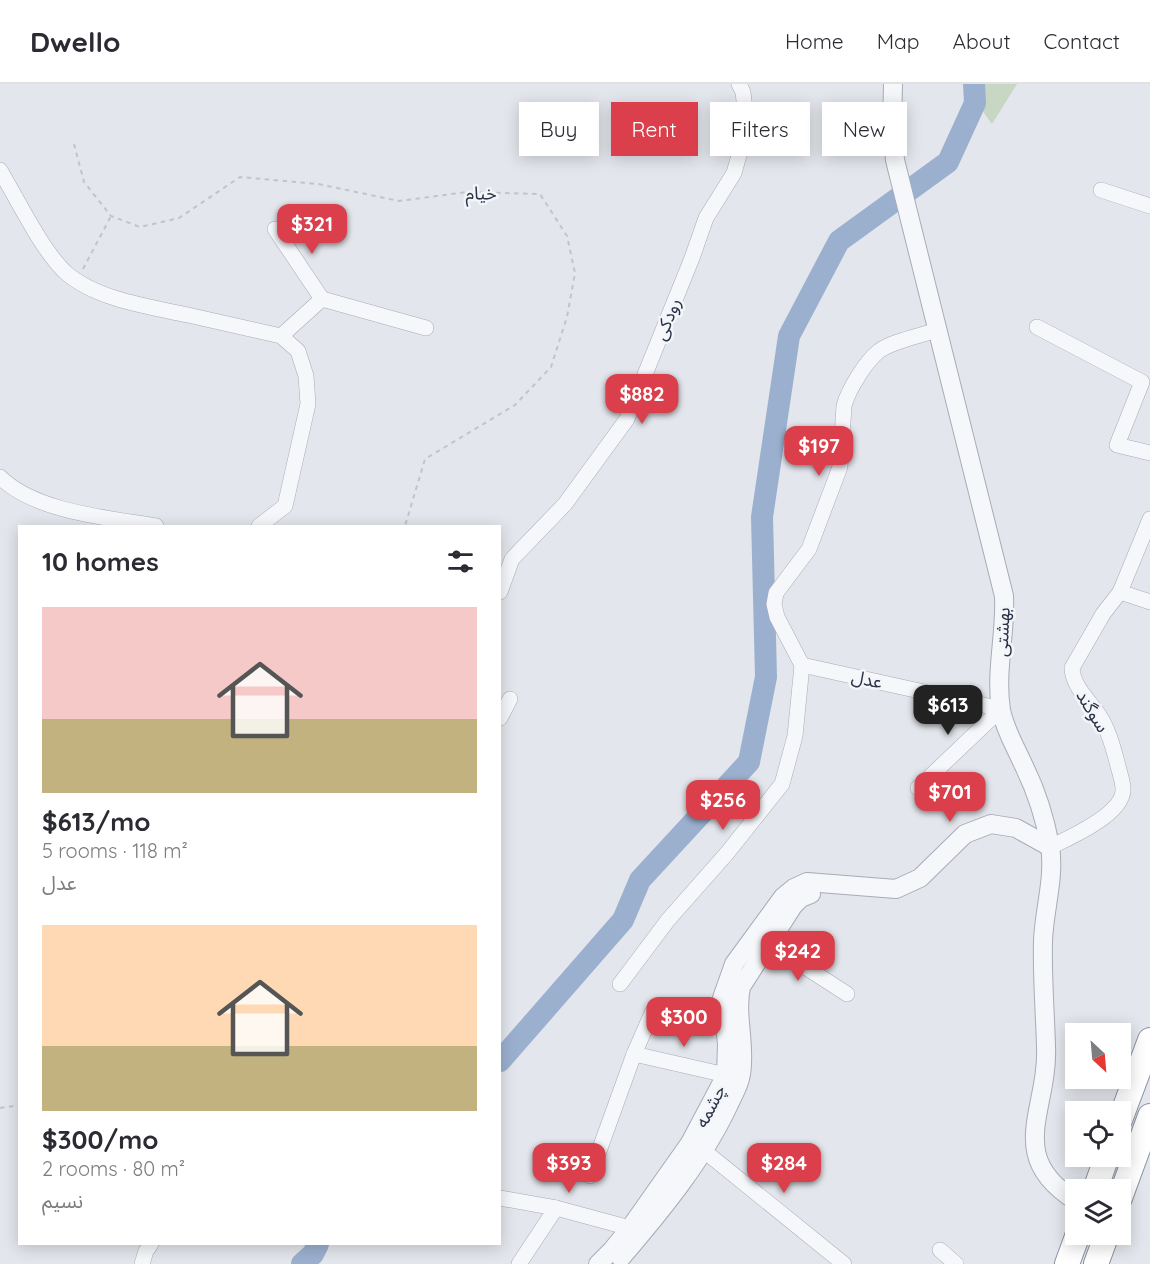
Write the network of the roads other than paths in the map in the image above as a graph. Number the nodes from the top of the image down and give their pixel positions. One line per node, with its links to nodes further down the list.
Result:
1 (738, 84): 17 (street, رودکی)
2 (893, 84): 10 (street, بهشتی)
3 (0, 170): 11 (street)
4 (1101, 190): 5 (street)
5 (1150, 206)
6 (275, 229): 7 (street)
7 (322, 299): 9 (street); 11 (street)
8 (1037, 327): 12 (street)
9 (426, 328)
10 (937, 330): 20 (street); 22 (street, بهشتی)
11 (281, 336): 16 (street)
12 (1150, 453)
13 (0, 477): 15 (street)
14 (1150, 519): 18 (street, سوگند)
15 (150, 525)
16 (260, 525)
17 (501, 589)
18 (1120, 592): 19 (street); 25 (street, سوگند)
19 (1150, 602)
20 (802, 665): 22 (street, عدل); 28 (street)
21 (510, 699): 23 (street)
22 (1001, 709): 24 (street); 25 (street, بهشتی)
23 (501, 716)
24 (918, 788)
25 (1050, 848): 26 (street, چشمه); 39 (street, بهشتی)
26 (849, 886): 27 (street, چشمه); 33 (street, چشمه)
27 (768, 943): 29 (street); 36 (street, چشمه)
28 (620, 984)
29 (847, 994)
30 (652, 1013): 32 (street)
31 (1150, 1040): 34 (highway)
32 (634, 1054): 33 (street); 37 (street)
33 (726, 1075): 42 (street, چشمه)
34 (1127, 1101)
35 (1150, 1116): 38 (highway)
36 (703, 1150): 47 (street, چشمه); 51 (street)
37 (590, 1176)
38 (1127, 1179)
39 (1065, 1194)
40 (501, 1198): 41 (street)
41 (556, 1208): 42 (street); 49 (street)
42 (630, 1228): 47 (street, چشمه)
43 (151, 1245): 48 (street)
44 (1074, 1245): 53 (highway)
45 (1103, 1245): 54 (highway)
46 (940, 1250): 52 (street)
47 (621, 1259): 50 (street, چشمه)
48 (142, 1264)
49 (519, 1264)
50 (598, 1264)
51 (844, 1264)
52 (956, 1264)
53 (1067, 1264)
54 (1096, 1264)

